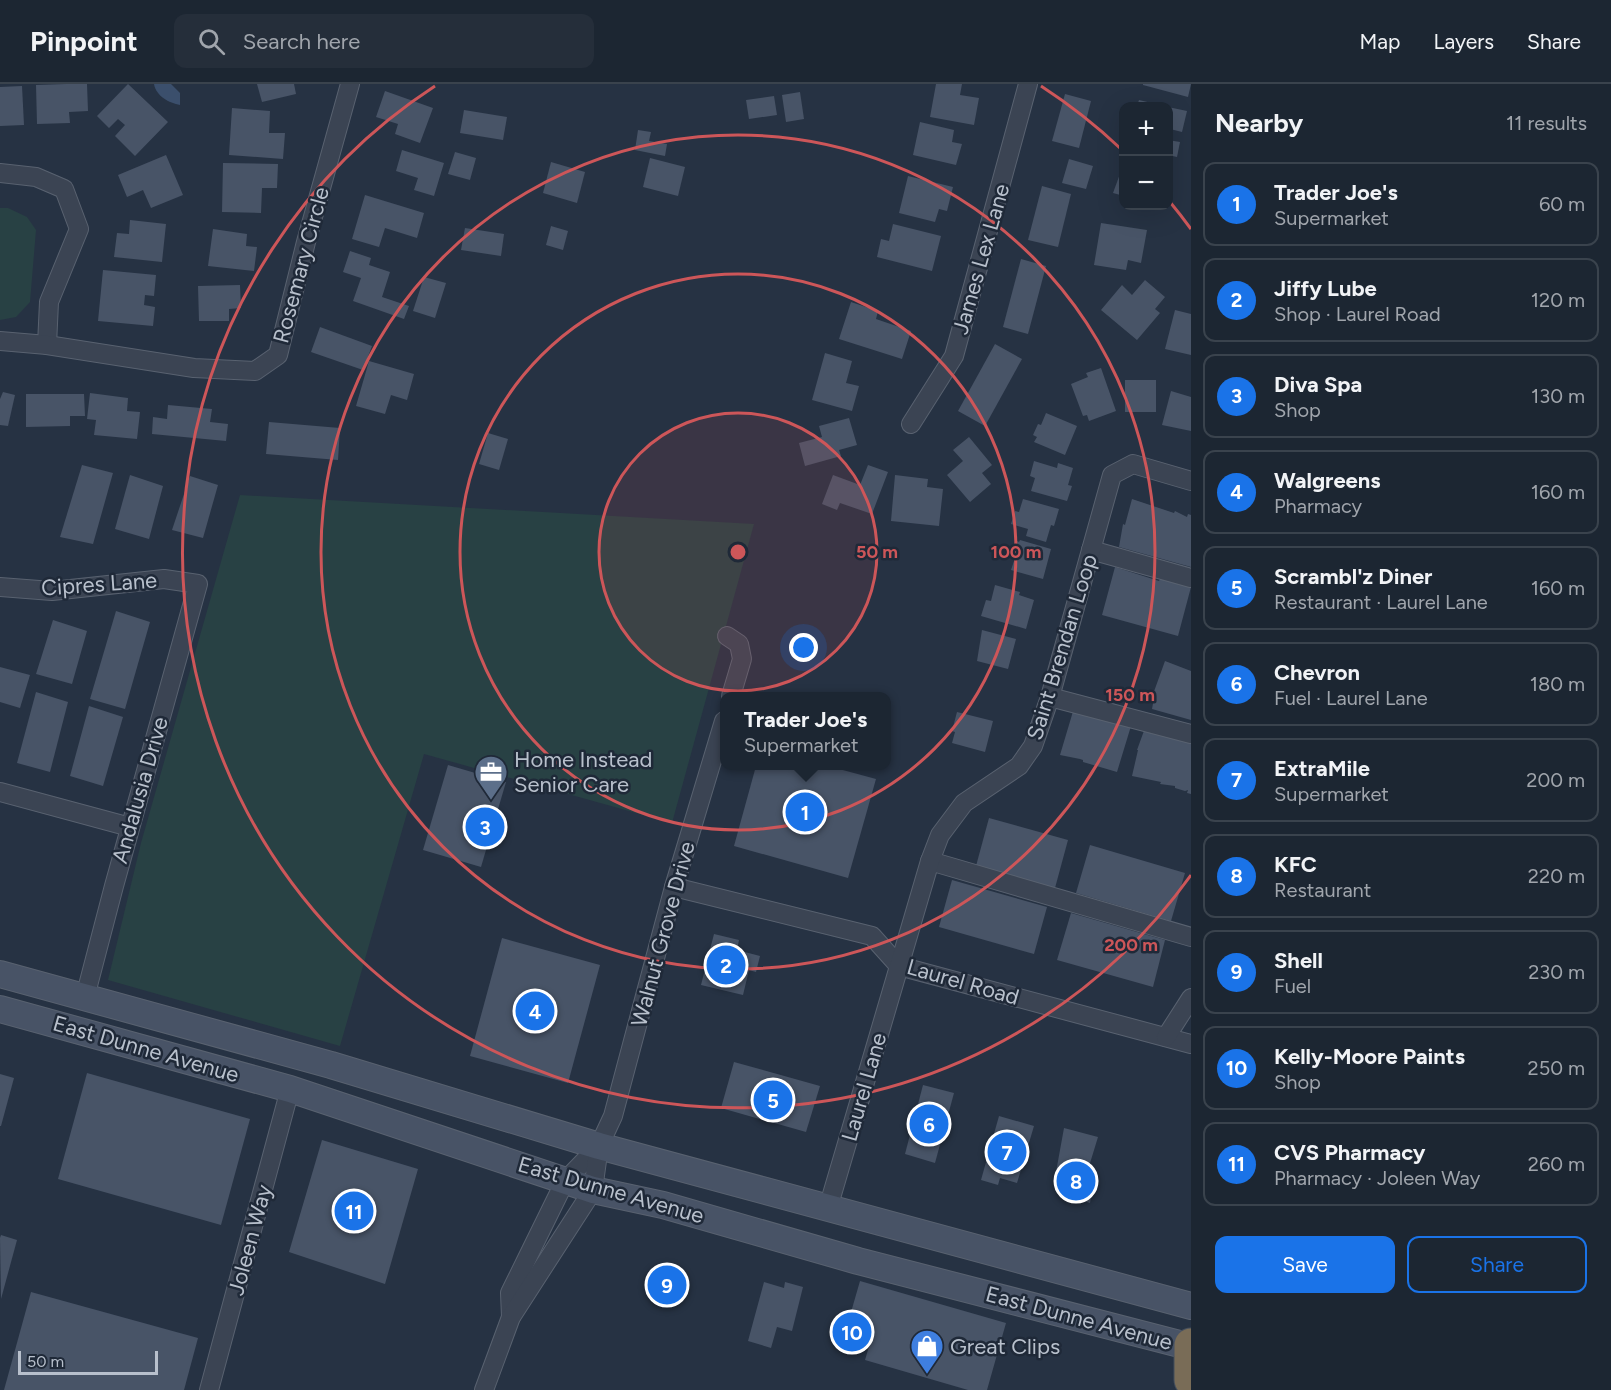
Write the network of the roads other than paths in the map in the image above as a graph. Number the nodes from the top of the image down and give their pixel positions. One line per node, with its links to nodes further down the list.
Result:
1 (350, 84): 5 (street, Rosemary Circle)
2 (1028, 84): 6 (street, James Lex Lane)
3 (0, 173): 5 (street)
4 (0, 341): 5 (street, Rosemary Circle)
5 (46, 345)
6 (911, 424)
7 (1191, 480): 8 (street, Saint Brendan Loop)
8 (1091, 550): 9 (street); 14 (street, Saint Brendan Loop)
9 (1191, 578)
10 (198, 584): 11 (street, Cipres Lane); 18 (street, Andalusia Drive)
11 (0, 587)
12 (727, 636): 13 (street)
13 (732, 692)
14 (1050, 698): 16 (street); 19 (street, Saint Brendan Loop)
15 (720, 734): 20 (street, Walnut Grove Drive)
16 (1191, 734)
17 (0, 792): 18 (street)
18 (130, 827): 24 (street, Andalusia Drive)
19 (930, 861): 21 (street); 22 (street, Saint Brendan Loop)
20 (674, 887): 22 (street, Laurel Road); 33 (street, Walnut Grove Drive)
21 (1191, 937)
22 (899, 966): 28 (street, Laurel Road); 36 (street, Laurel Lane)
23 (0, 974): 24 (main road, East Dunne Avenue)
24 (85, 997): 26 (main road); 29 (main road, East Dunne Avenue)
25 (1191, 998): 28 (street)
26 (0, 1000)
27 (0, 1009): 31 (main road, East Dunne Avenue)
28 (1166, 1037): 30 (street, Laurel Road)
29 (246, 1041): 31 (main road); 32 (main road, East Dunne Avenue)
30 (1191, 1044)
31 (290, 1089): 32 (main road); 34 (main road, East Dunne Avenue); 41 (street, Joleen Way)
32 (416, 1091): 33 (main road, East Dunne Avenue)
33 (599, 1146): 34 (street, Walnut Grove Drive); 35 (street, Walnut Grove Drive); 36 (main road, East Dunne Avenue)
34 (565, 1180): 35 (main road, East Dunne Avenue); 38 (street, Walnut Grove Drive)
35 (593, 1190): 38 (street, Walnut Grove Drive); 39 (main road, East Dunne Avenue)
36 (828, 1208): 37 (main road, East Dunne Avenue)
37 (1191, 1306)
38 (511, 1317): 42 (street, Walnut Grove Drive)
39 (1191, 1346): 40 (highway)
40 (1191, 1380)
41 (208, 1390)
42 (484, 1390)

